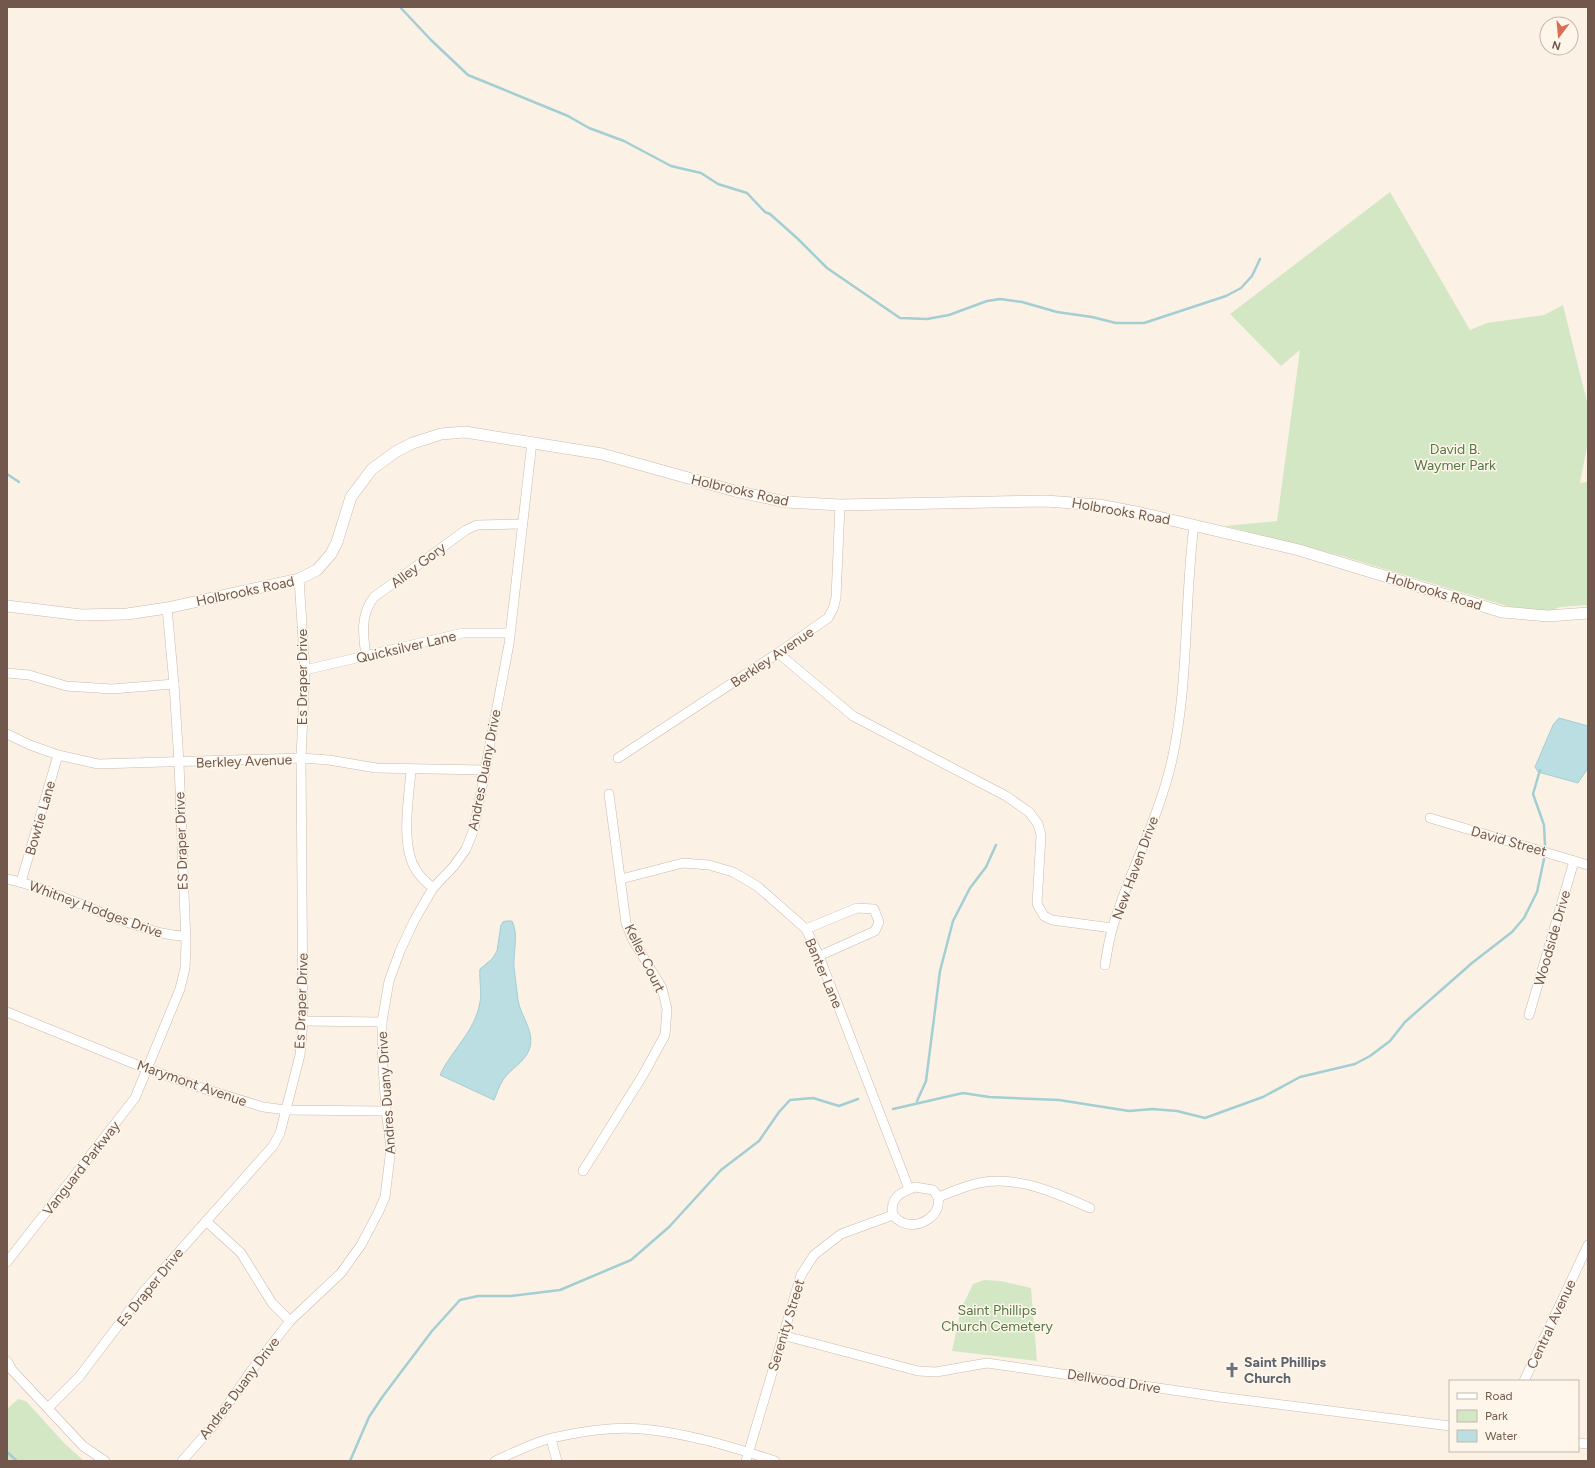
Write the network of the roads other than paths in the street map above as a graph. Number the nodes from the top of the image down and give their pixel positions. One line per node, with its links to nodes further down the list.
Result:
1 (532, 442): 2 (street, Holbrooks Road); 3 (street, Andres Duany Drive); 5 (street, Holbrooks Road)
2 (840, 505): 4 (street, Holbrooks Road); 10 (street, Berkley Avenue)
3 (521, 524): 9 (street, Andres Duany Drive); 11 (street, Alley Gory)
4 (1194, 525): 8 (street, Holbrooks Road); 30 (street, New Haven Drive)
5 (300, 579): 7 (street, Holbrooks Road); 12 (street, Es Draper Drive)
6 (7, 606): 7 (street, Holbrooks Road)
7 (167, 608): 14 (street, ES Draper Drive)
8 (1588, 613)
9 (509, 633): 11 (street, Quicksilver Lane); 21 (street, Andres Duany Drive)
10 (778, 653): 18 (street, Berkley Avenue); 30 (street, New Haven Drive)
11 (366, 656): 12 (street, Quicksilver Lane)
12 (305, 670): 17 (street, Es Draper Drive)
13 (7, 673): 14 (street)
14 (174, 684): 19 (street, ES Draper Drive)
15 (7, 734): 16 (street, Berkley Avenue)
16 (58, 754): 19 (street, Berkley Avenue); 28 (street, Bowtie Lane)
17 (301, 758): 19 (street, Berkley Avenue); 20 (street, Berkley Avenue); 37 (street, Es Draper Drive)
18 (618, 758)
19 (179, 763): 32 (street, ES Draper Drive)
20 (411, 770): 21 (street, Berkley Avenue); 29 (street)
21 (485, 770): 29 (street, Andres Duany Drive)
22 (609, 794): 27 (street, Keller Court)
23 (1430, 818): 24 (street, David Street)
24 (1574, 861): 25 (street, David Street); 36 (street, Woodside Drive)
25 (1588, 865)
26 (7, 879): 28 (street, Whitney Hodges Drive)
27 (621, 879): 31 (street, Banter Lane); 42 (street, Keller Court)
28 (21, 882): 32 (street, Whitney Hodges Drive)
29 (433, 888): 38 (street, Andres Duany Drive)
30 (1112, 928): 34 (street)
31 (806, 929): 33 (street, Banter Lane); 33 (street)
32 (186, 936): 39 (street, ES Draper Drive)
33 (818, 956): 43 (street, Banter Lane)
34 (1105, 965)
35 (7, 1012): 39 (street, Marymont Avenue)
36 (1529, 1015)
37 (303, 1021): 38 (street); 40 (street, Es Draper Drive)
38 (382, 1022): 41 (street, Andres Duany Drive)
39 (147, 1069): 40 (street, Marymont Avenue); 49 (street, Vanguard Parkway)
40 (286, 1110): 41 (street, Marymont Avenue); 47 (street, Es Draper Drive)
41 (386, 1111): 50 (street, Andres Duany Drive)
42 (583, 1171)
43 (909, 1189): 44 (street); 46 (street)
44 (938, 1197): 45 (street); 46 (street)
45 (1090, 1208)
46 (893, 1215): 51 (street, Serenity Street)
47 (206, 1221): 50 (street); 55 (street, Es Draper Drive)
48 (1588, 1245): 54 (street, Central Avenue)
49 (7, 1262)
50 (290, 1321): 60 (street, Andres Duany Drive)
51 (782, 1335): 56 (street, Dellwood Drive); 58 (street, Serenity Street)
52 (7, 1361): 53 (street)
53 (10, 1372): 55 (street)
54 (1524, 1380)
55 (48, 1408): 59 (street)
56 (1449, 1426)
57 (551, 1438): 58 (street); 61 (street); 62 (street)
58 (747, 1456): 63 (street)
59 (105, 1461)
60 (182, 1461)
61 (495, 1461)
62 (557, 1461)
63 (775, 1461)

